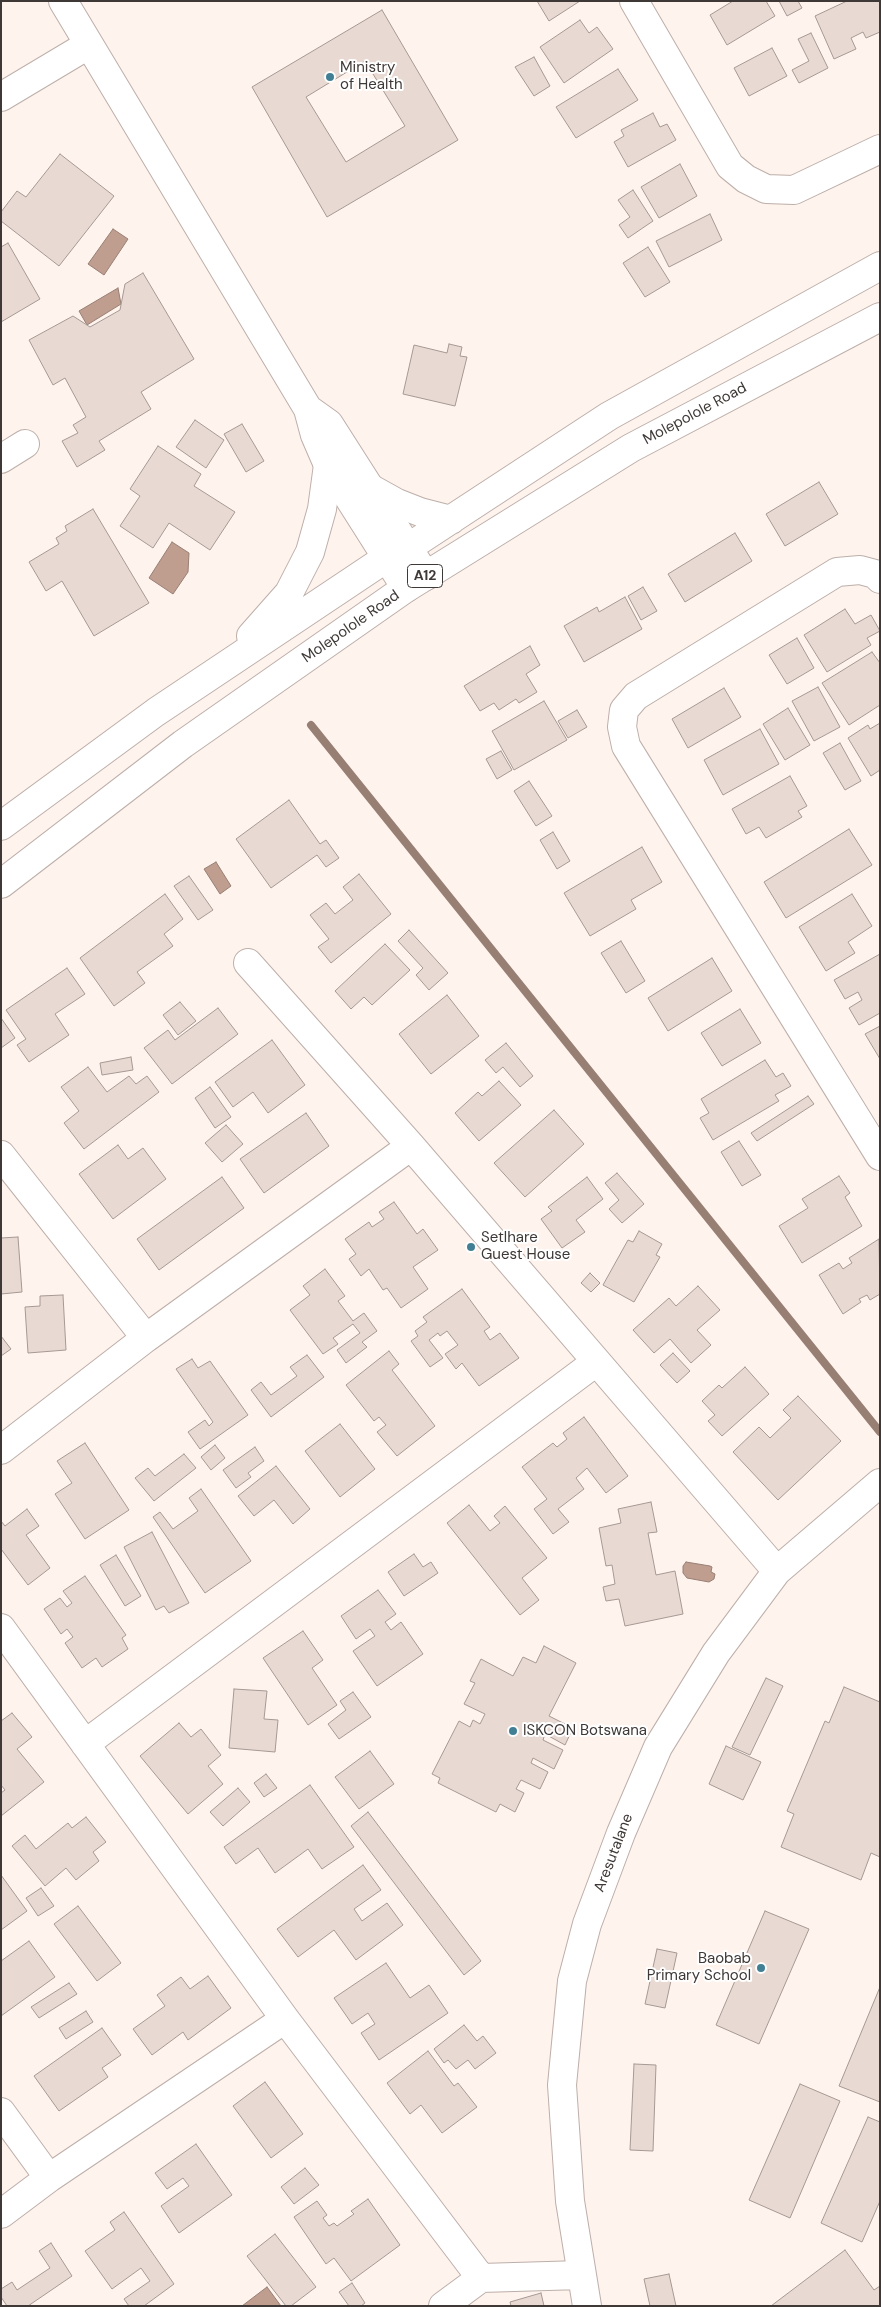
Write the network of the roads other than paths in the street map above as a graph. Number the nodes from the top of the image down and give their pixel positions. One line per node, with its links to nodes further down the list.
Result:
1 (63, 1): 3 (street)
2 (634, 1): 5 (street)
3 (88, 45): 4 (street); 8 (street)
4 (1, 97)
5 (880, 149)
6 (880, 266): 13 (street, A12)
7 (880, 316): 16 (street, Molepolole Road / A12)
8 (308, 409): 11 (street); 12 (street)
9 (25, 444): 10 (street)
10 (1, 459)
11 (328, 465): 14 (street); 17 (street)
12 (370, 488): 13 (street); 14 (street)
13 (451, 520): 14 (street, A12)
14 (399, 552): 16 (street); 17 (street, A12)
15 (880, 579): 21 (street)
16 (416, 582): 19 (street, Molepolole Road / A12)
17 (226, 664): 18 (street, A12)
18 (1, 826)
19 (1, 884)
20 (248, 963): 22 (street)
21 (876, 1143)
22 (411, 1146): 24 (street); 25 (street)
23 (1, 1155): 24 (street)
24 (146, 1338): 26 (street)
25 (596, 1362): 28 (street); 30 (street)
26 (1, 1450)
27 (880, 1483): 28 (street, Aresutalane)
28 (777, 1571): 35 (street, Aresutalane)
29 (1, 1628): 30 (street)
30 (85, 1744): 31 (street)
31 (285, 2018): 33 (street); 36 (street)
32 (1, 2112): 33 (street)
33 (49, 2178): 34 (street)
34 (1, 2214)
35 (581, 2275): 36 (street); 38 (street, Aresutalane)
36 (481, 2278): 37 (street)
37 (443, 2306)
38 (587, 2306)

